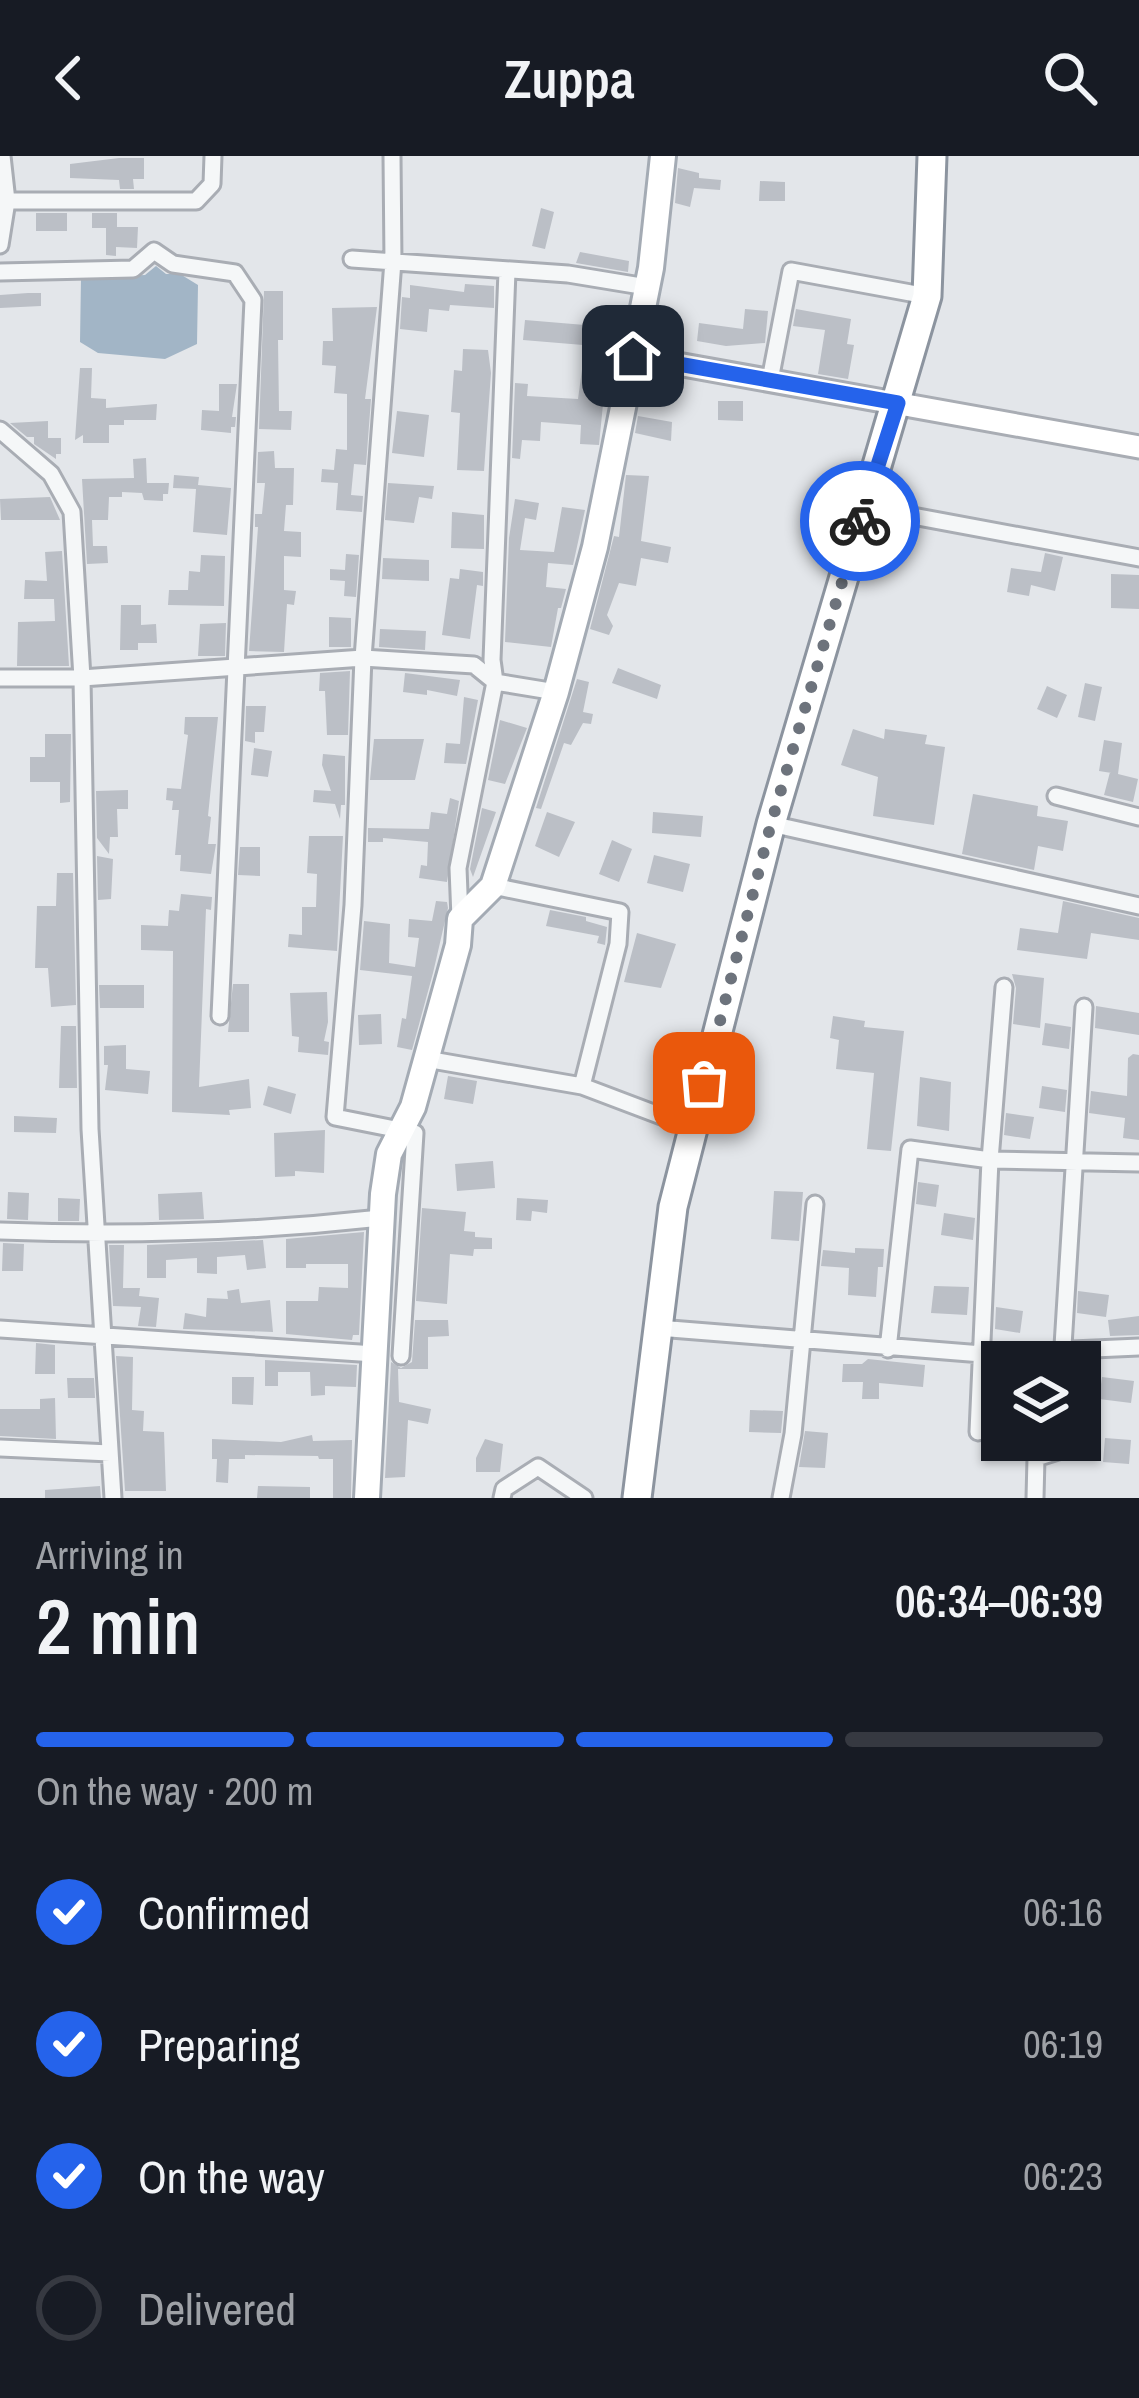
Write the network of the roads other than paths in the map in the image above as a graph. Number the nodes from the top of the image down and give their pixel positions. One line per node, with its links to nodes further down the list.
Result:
1 (2, 156): 6 (street)
2 (213, 156): 6 (street)
3 (392, 156): 9 (street)
4 (663, 156): 12 (main road)
5 (932, 156): 13 (highway)
6 (7, 200): 7 (street)
7 (0, 244)
8 (352, 259): 9 (street)
9 (392, 261): 10 (street); 21 (street)
10 (507, 271): 12 (street); 25 (street)
11 (0, 272): 22 (street)
12 (647, 287): 14 (main road)
13 (927, 296): 15 (street); 16 (highway)
14 (633, 356): 15 (main road); 26 (main road)
15 (770, 380): 16 (main road)
16 (898, 403): 18 (main road); 19 (highway)
17 (0, 430): 24 (street)
18 (1139, 447)
19 (864, 507): 20 (street); 29 (highway)
20 (1139, 558)
21 (363, 658): 22 (street); 25 (street); 39 (street)
22 (233, 666): 24 (street); 35 (street)
23 (0, 678): 24 (street)
24 (82, 678): 46 (street)
25 (495, 682): 26 (street); 32 (street)
26 (556, 692): 30 (main road)
27 (1056, 796): 28 (street)
28 (1139, 818)
29 (771, 824): 31 (street); 38 (highway)
30 (493, 886): 32 (main road); 37 (street)
31 (1139, 906)
32 (460, 919): 36 (main road)
33 (1004, 987): 40 (street)
34 (1084, 1007): 41 (street)
35 (220, 1016)
36 (426, 1059): 37 (street); 39 (main road)
37 (582, 1086): 38 (street)
38 (693, 1128): 47 (highway)
39 (398, 1131): 44 (main road); 58 (street)
40 (990, 1160): 41 (street); 51 (street); 54 (street)
41 (1075, 1162): 42 (street); 52 (street)
42 (1139, 1163)
43 (815, 1204): 50 (street)
44 (381, 1218): 46 (street); 56 (main road)
45 (0, 1231): 46 (street)
46 (97, 1234): 49 (street)
47 (658, 1328): 50 (street); 68 (highway)
48 (0, 1329): 49 (street)
49 (103, 1334): 56 (street); 62 (street)
50 (802, 1339): 54 (street); 69 (street)
51 (983, 1341)
52 (1064, 1341)
53 (1139, 1347): 55 (street)
54 (888, 1349): 57 (street)
55 (1101, 1352)
56 (375, 1354): 65 (main road)
57 (981, 1354)
58 (401, 1355)
59 (981, 1374): 60 (street)
60 (978, 1432)
61 (0, 1448): 62 (street)
62 (110, 1453): 64 (street)
63 (1036, 1461): 70 (street)
64 (112, 1498)
65 (368, 1498)
66 (502, 1498): 67 (street)
67 (584, 1498)
68 (637, 1498)
69 (781, 1498)
70 (1035, 1498)

